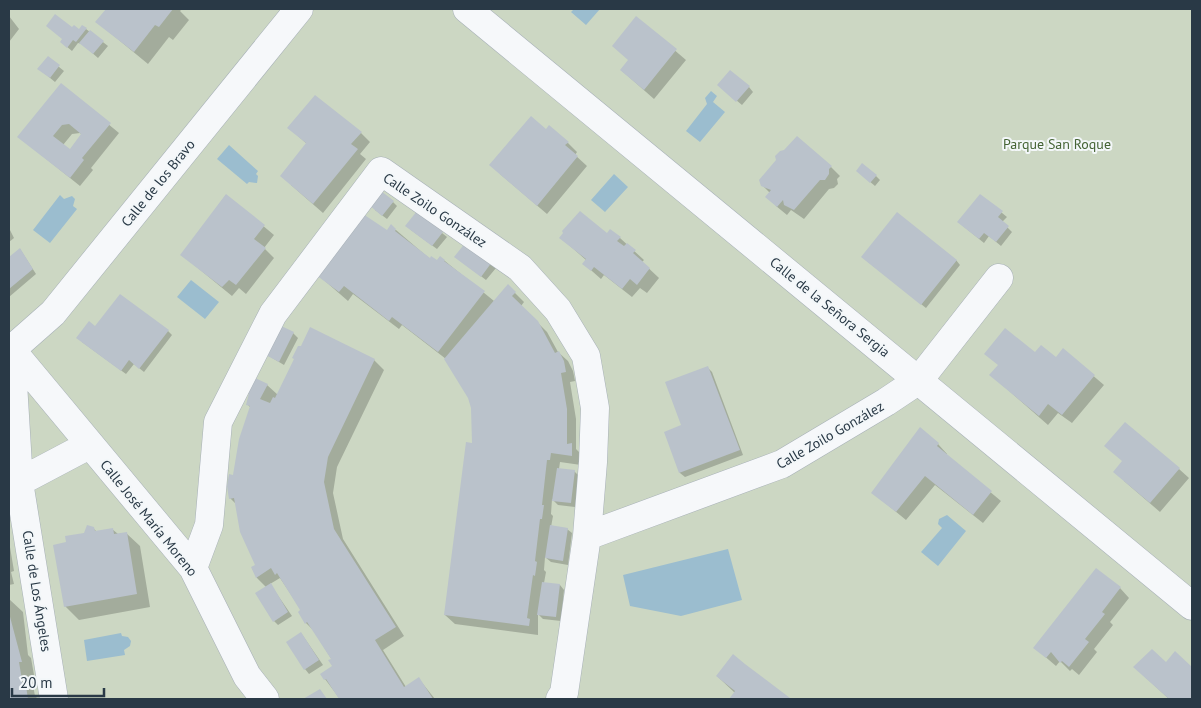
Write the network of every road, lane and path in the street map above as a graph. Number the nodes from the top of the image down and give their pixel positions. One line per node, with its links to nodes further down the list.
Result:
1 (299, 9): 4 (street, Calle de los Bravo)
2 (467, 9): 5 (street, Calle de la Señora Sergia)
3 (999, 278): 5 (street, Calle Zoilo González)
4 (10, 348): 6 (street, Calle José María Moreno); 7 (street, Calle de Los Ángeles)
5 (919, 380): 8 (street, Calle Zoilo González); 10 (street, Calle de la Señora Sergia)
6 (89, 445): 7 (street); 9 (street, Calle José María Moreno)
7 (20, 482): 11 (street, Calle de Los Ángeles)
8 (588, 536): 9 (street, Calle Zoilo González); 13 (street, Calle Zoilo González)
9 (193, 568): 12 (street, Calle José María Moreno)
10 (1192, 606)
11 (54, 699)
12 (265, 699)
13 (560, 699)

